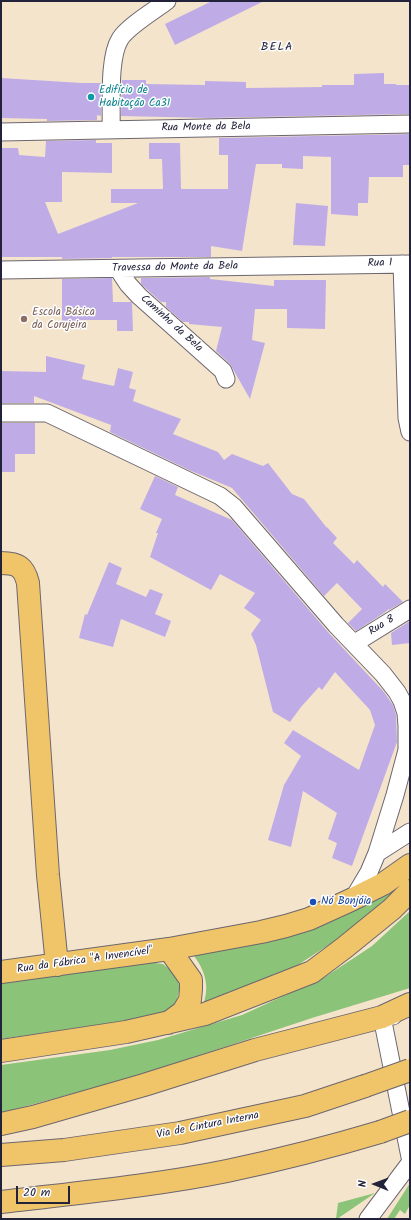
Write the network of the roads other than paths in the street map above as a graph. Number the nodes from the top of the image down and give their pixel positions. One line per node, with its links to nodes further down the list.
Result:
1 (167, 1): 3 (street)
2 (410, 124): 3 (street, Rua Monte da Bela)
3 (111, 130): 4 (street, Rua Monte da Bela)
4 (1, 132)
5 (406, 264): 6 (street, Rua 1); 11 (street)
6 (350, 265): 7 (street, Travessa do Monte da Bela)
7 (118, 269): 8 (street, Travessa do Monte da Bela); 9 (street, Caminho da Bela)
8 (1, 270)
9 (226, 378)
10 (1, 413): 14 (street)
11 (410, 432)
12 (5, 561): 21 (main road)
13 (410, 609): 14 (street, Rua 8)
14 (354, 643): 16 (street)
15 (410, 832): 16 (street)
16 (378, 853): 19 (street)
17 (410, 865): 19 (main road, Rua da Fábrica "A Invencível")
18 (410, 891): 26 (main road, Rua da Fábrica "A Invencível")
19 (353, 899): 20 (main road, Rua da Fábrica "A Invencível")
20 (169, 949): 21 (main road, Rua da Fábrica "A Invencível"); 26 (main road, Rua da Fábrica "A Invencível")
21 (56, 965): 22 (main road, Rua da Fábrica "A Invencível")
22 (1, 972)
23 (410, 1004): 25 (main road)
24 (410, 1014): 25 (street)
25 (382, 1017): 30 (main road); 32 (street)
26 (167, 1024): 27 (main road, Rua da Fábrica "A Invencível")
27 (1, 1051)
28 (410, 1070): 31 (main road, Via de Cintura Interna, bridge)
29 (410, 1121): 34 (main road, bridge)
30 (1, 1124)
31 (1, 1155)
32 (410, 1156)
33 (410, 1163): 35 (street)
34 (1, 1202)
35 (368, 1219)

